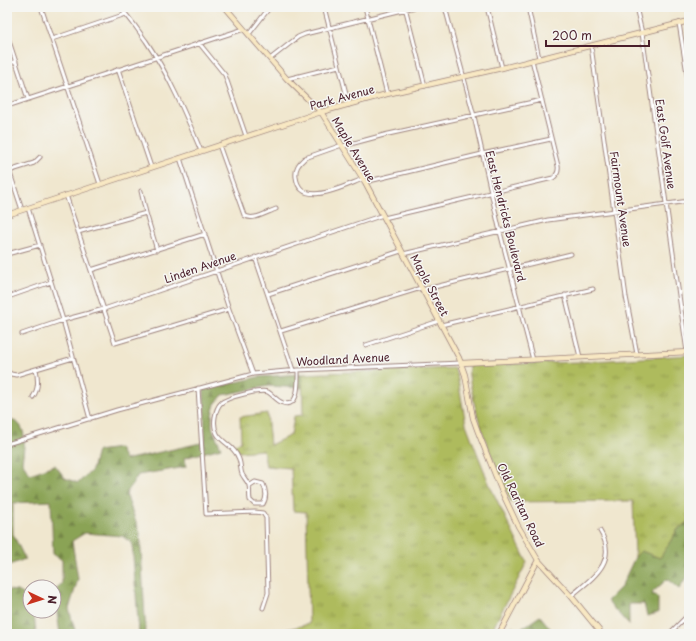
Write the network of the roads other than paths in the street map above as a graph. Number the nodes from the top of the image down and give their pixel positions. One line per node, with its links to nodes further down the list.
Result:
1 (41, 7): 22 (street)
2 (119, 7): 13 (street)
3 (226, 7): 18 (main road, Maple Avenue)
4 (270, 7): 20 (street)
5 (324, 7): 17 (street)
6 (365, 7): 14 (street)
7 (415, 7): 12 (street)
8 (445, 7): 35 (street, East Hendricks Boulevard)
9 (487, 7): 33 (street)
10 (528, 7): 26 (street)
11 (636, 7): 19 (street, East Golf Avenue)
12 (406, 8): 14 (street); 38 (street)
13 (126, 14): 22 (street); 25 (street)
14 (368, 19): 17 (street); 40 (street)
15 (689, 21): 16 (main road, Park Avenue)
16 (679, 24): 19 (main road, Park Avenue); 32 (street)
17 (329, 28): 27 (street); 31 (street)
18 (244, 29): 20 (main road, Maple Avenue); 23 (street)
19 (642, 33): 24 (main road, Park Avenue); 64 (street, East Golf Avenue)
20 (249, 34): 27 (main road, Maple Avenue)
21 (7, 35): 29 (street)
22 (52, 39): 37 (street)
23 (199, 43): 25 (street); 47 (street)
24 (591, 46): 26 (main road, Park Avenue); 68 (street, Fairmount Avenue)
25 (156, 57): 34 (street); 51 (street)
26 (539, 58): 28 (main road, Park Avenue)
27 (270, 59): 36 (main road, Maple Avenue)
28 (532, 60): 33 (main road, Park Avenue); 42 (street)
29 (16, 61): 30 (street); 41 (street)
30 (7, 64)
31 (339, 66): 36 (street); 43 (street)
32 (688, 66): 39 (street)
33 (502, 68): 35 (main road, Park Avenue)
34 (118, 69): 37 (street); 56 (street)
35 (464, 76): 38 (main road, Park Avenue); 46 (street, East Hendricks Boulevard)
36 (287, 79): 45 (main road, Maple Avenue)
37 (67, 86): 41 (street); 59 (street)
38 (425, 86): 40 (main road, Park Avenue)
39 (689, 86)
40 (387, 94): 43 (main road, Park Avenue)
41 (28, 99): 44 (street)
42 (542, 100): 46 (street); 48 (street)
43 (349, 105): 45 (main road, Park Avenue)
44 (7, 106)
45 (321, 112): 47 (main road, Park Avenue); 50 (main road, Maple Avenue)
46 (474, 116): 50 (street); 52 (street, East Hendricks Boulevard)
47 (246, 136): 49 (main road, Park Avenue)
48 (551, 139): 52 (street); 61 (street, Linden Avenue)
49 (219, 145): 51 (main road, Park Avenue); 66 (street)
50 (342, 146): 58 (main road, Maple Avenue); 58 (street)
51 (201, 151): 54 (main road, Park Avenue)
52 (482, 154): 58 (street); 61 (street, East Hendricks Boulevard)
53 (40, 157): 57 (street)
54 (180, 158): 56 (main road, Park Avenue); 74 (street)
55 (7, 164): 57 (street)
56 (151, 167): 59 (main road, Park Avenue)
57 (9, 171): 67 (street)
58 (364, 181): 71 (main road, Maple Avenue)
59 (100, 184): 62 (main road, Park Avenue)
60 (141, 191): 69 (street)
61 (491, 193): 71 (street, Linden Avenue); 73 (street, East Hendricks Boulevard)
62 (66, 195): 65 (main road, Park Avenue); 72 (street)
63 (689, 201): 64 (street)
64 (665, 205): 68 (street); 98 (street, East Golf Avenue)
65 (28, 208): 67 (main road, Park Avenue); 75 (street)
66 (276, 209)
67 (22, 210): 70 (main road, Park Avenue)
68 (614, 212): 73 (street); 99 (street, Fairmount Avenue)
69 (146, 213): 72 (street); 76 (street)
70 (7, 215)
71 (383, 217): 77 (main road, Maple Street); 80 (street, Linden Avenue)
72 (78, 232): 82 (street)
73 (500, 232): 77 (street); 81 (street, East Hendricks Boulevard)
74 (205, 234): 76 (street); 83 (street)
75 (40, 245): 78 (street); 84 (street)
76 (157, 250): 82 (street)
77 (402, 252): 85 (main road, Maple Street); 87 (street)
78 (7, 254)
79 (571, 254): 81 (street)
80 (255, 258): 83 (street, Linden Avenue); 87 (street)
81 (509, 269): 85 (street); 90 (street, East Hendricks Boulevard)
82 (91, 270): 91 (street)
83 (217, 271): 91 (street, Linden Avenue); 92 (street)
84 (51, 282): 89 (street); 93 (street)
85 (422, 289): 94 (main road, Maple Street); 95 (street)
86 (593, 289): 88 (street)
87 (268, 294): 95 (street)
88 (565, 295): 90 (street); 100 (street)
89 (8, 297)
90 (520, 306): 94 (street); 102 (street, East Hendricks Boulevard)
91 (104, 309): 92 (street); 93 (street, Linden Avenue)
92 (229, 309): 108 (street)
93 (63, 320): 96 (street, Linden Avenue); 101 (street)
94 (440, 323): 97 (street); 103 (main road, Maple Street)
95 (281, 331): 105 (street)
96 (22, 334)
97 (366, 345)
98 (688, 352): 99 (main road, Woodland Avenue)
99 (636, 354): 100 (main road, Woodland Avenue)
100 (580, 357): 102 (main road, Woodland Avenue)
101 (73, 358): 104 (street); 111 (street)
102 (533, 360): 103 (main road, Woodland Avenue)
103 (461, 363): 106 (street, Woodland Avenue); 115 (main road, Old Raritan Road)
104 (36, 369): 107 (street); 110 (street)
105 (293, 370): 106 (street, Woodland Avenue); 108 (street, Woodland Avenue)
106 (298, 370): 113 (street)
107 (7, 371)
108 (253, 374): 109 (street, Woodland Avenue)
109 (198, 388): 111 (street, Woodland Avenue); 117 (street)
110 (33, 397)
111 (90, 419): 112 (street, Woodland Avenue)
112 (7, 444)
113 (250, 486): 113 (street)
114 (600, 531): 116 (street)
115 (538, 560): 116 (main road, Old Raritan Road); 119 (main road)
116 (571, 596): 120 (main road, Old Raritan Road)
117 (263, 608)
118 (689, 614): 121 (street)
119 (499, 634)
120 (602, 634)
121 (669, 634)

